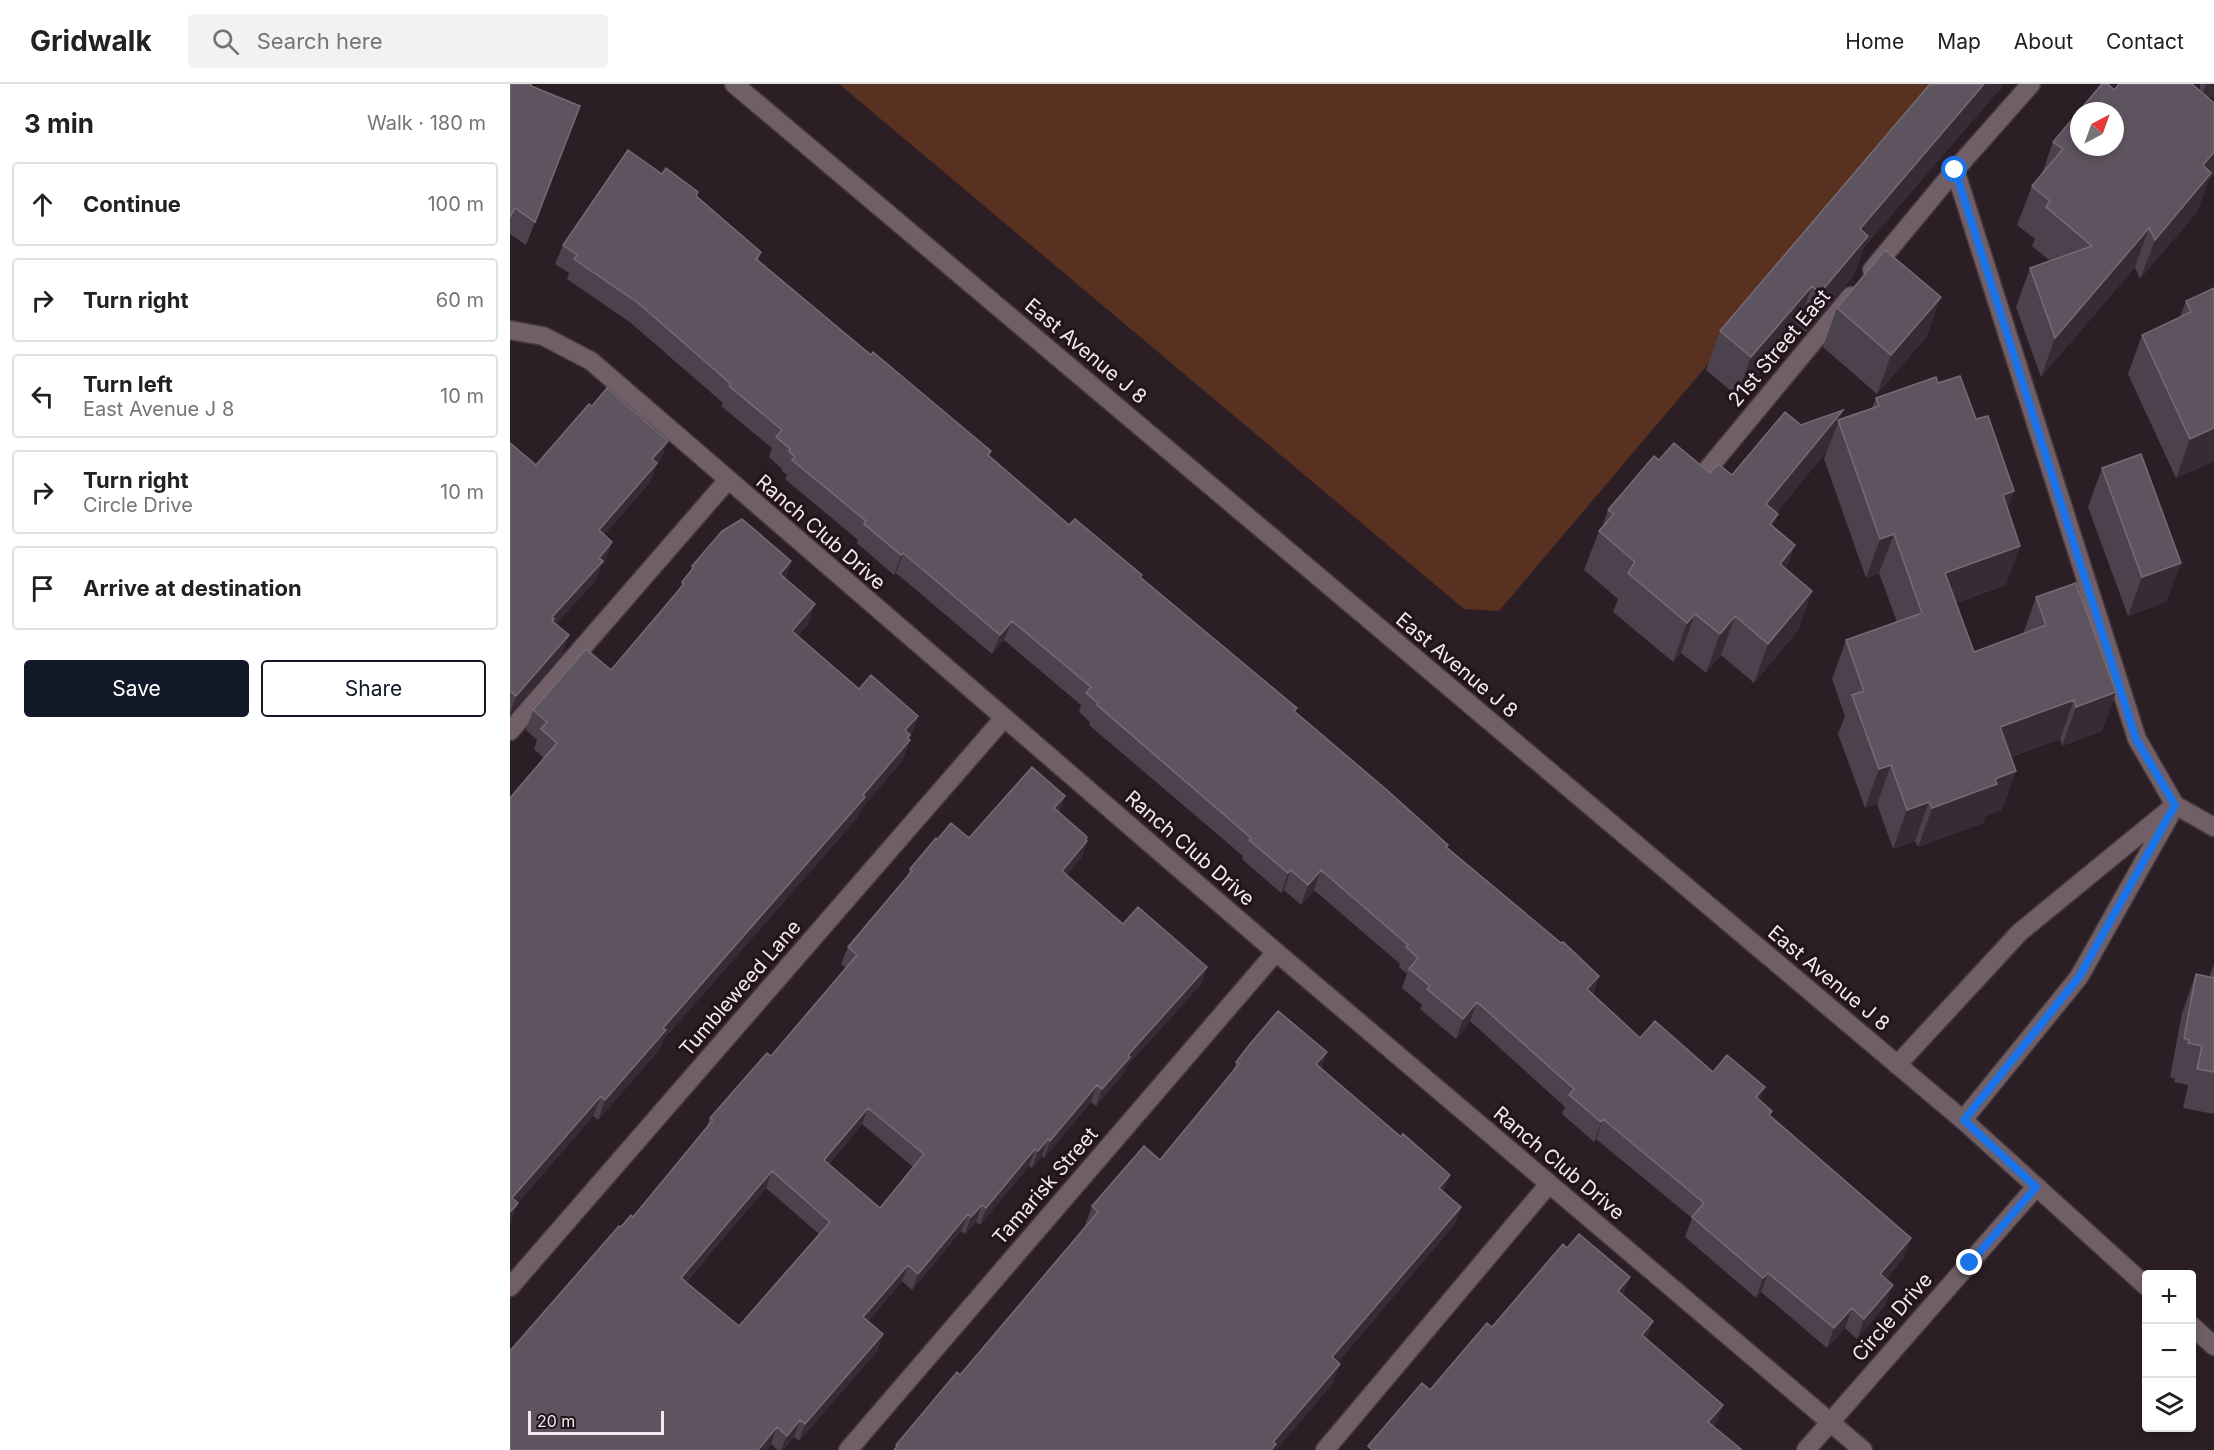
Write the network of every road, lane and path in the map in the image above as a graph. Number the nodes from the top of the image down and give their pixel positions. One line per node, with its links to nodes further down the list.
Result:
1 (734, 84): 12 (street, East Avenue J 8)
2 (2031, 84): 3 (street, 21st Street East)
3 (1955, 170): 5 (street, 21st Street East); 9 (street)
4 (510, 330): 6 (street, Ranch Club Drive)
5 (1702, 476)
6 (727, 481): 7 (street, Ranch Club Drive); 8 (street)
7 (1004, 718): 11 (street, Ranch Club Drive); 17 (street, Tumbleweed Lane)
8 (510, 731)
9 (2175, 805): 10 (street); 12 (street); 13 (street)
10 (2214, 827)
11 (1276, 952): 14 (street, Ranch Club Drive); 21 (street, Tamarisk Street)
12 (1897, 1065): 13 (street, East Avenue J 8)
13 (1964, 1120): 15 (street, East Avenue J 8)
14 (1549, 1185): 20 (street, Ranch Club Drive); 22 (street)
15 (2036, 1187): 16 (street, East Avenue J 8); 20 (street, Circle Drive)
16 (2142, 1282)
17 (510, 1287)
18 (2196, 1330): 19 (street)
19 (2214, 1346)
20 (1830, 1422): 23 (street, Circle Drive); 24 (street, Ranch Club Drive)
21 (848, 1450)
22 (1325, 1450)
23 (1806, 1450)
24 (1863, 1450)

